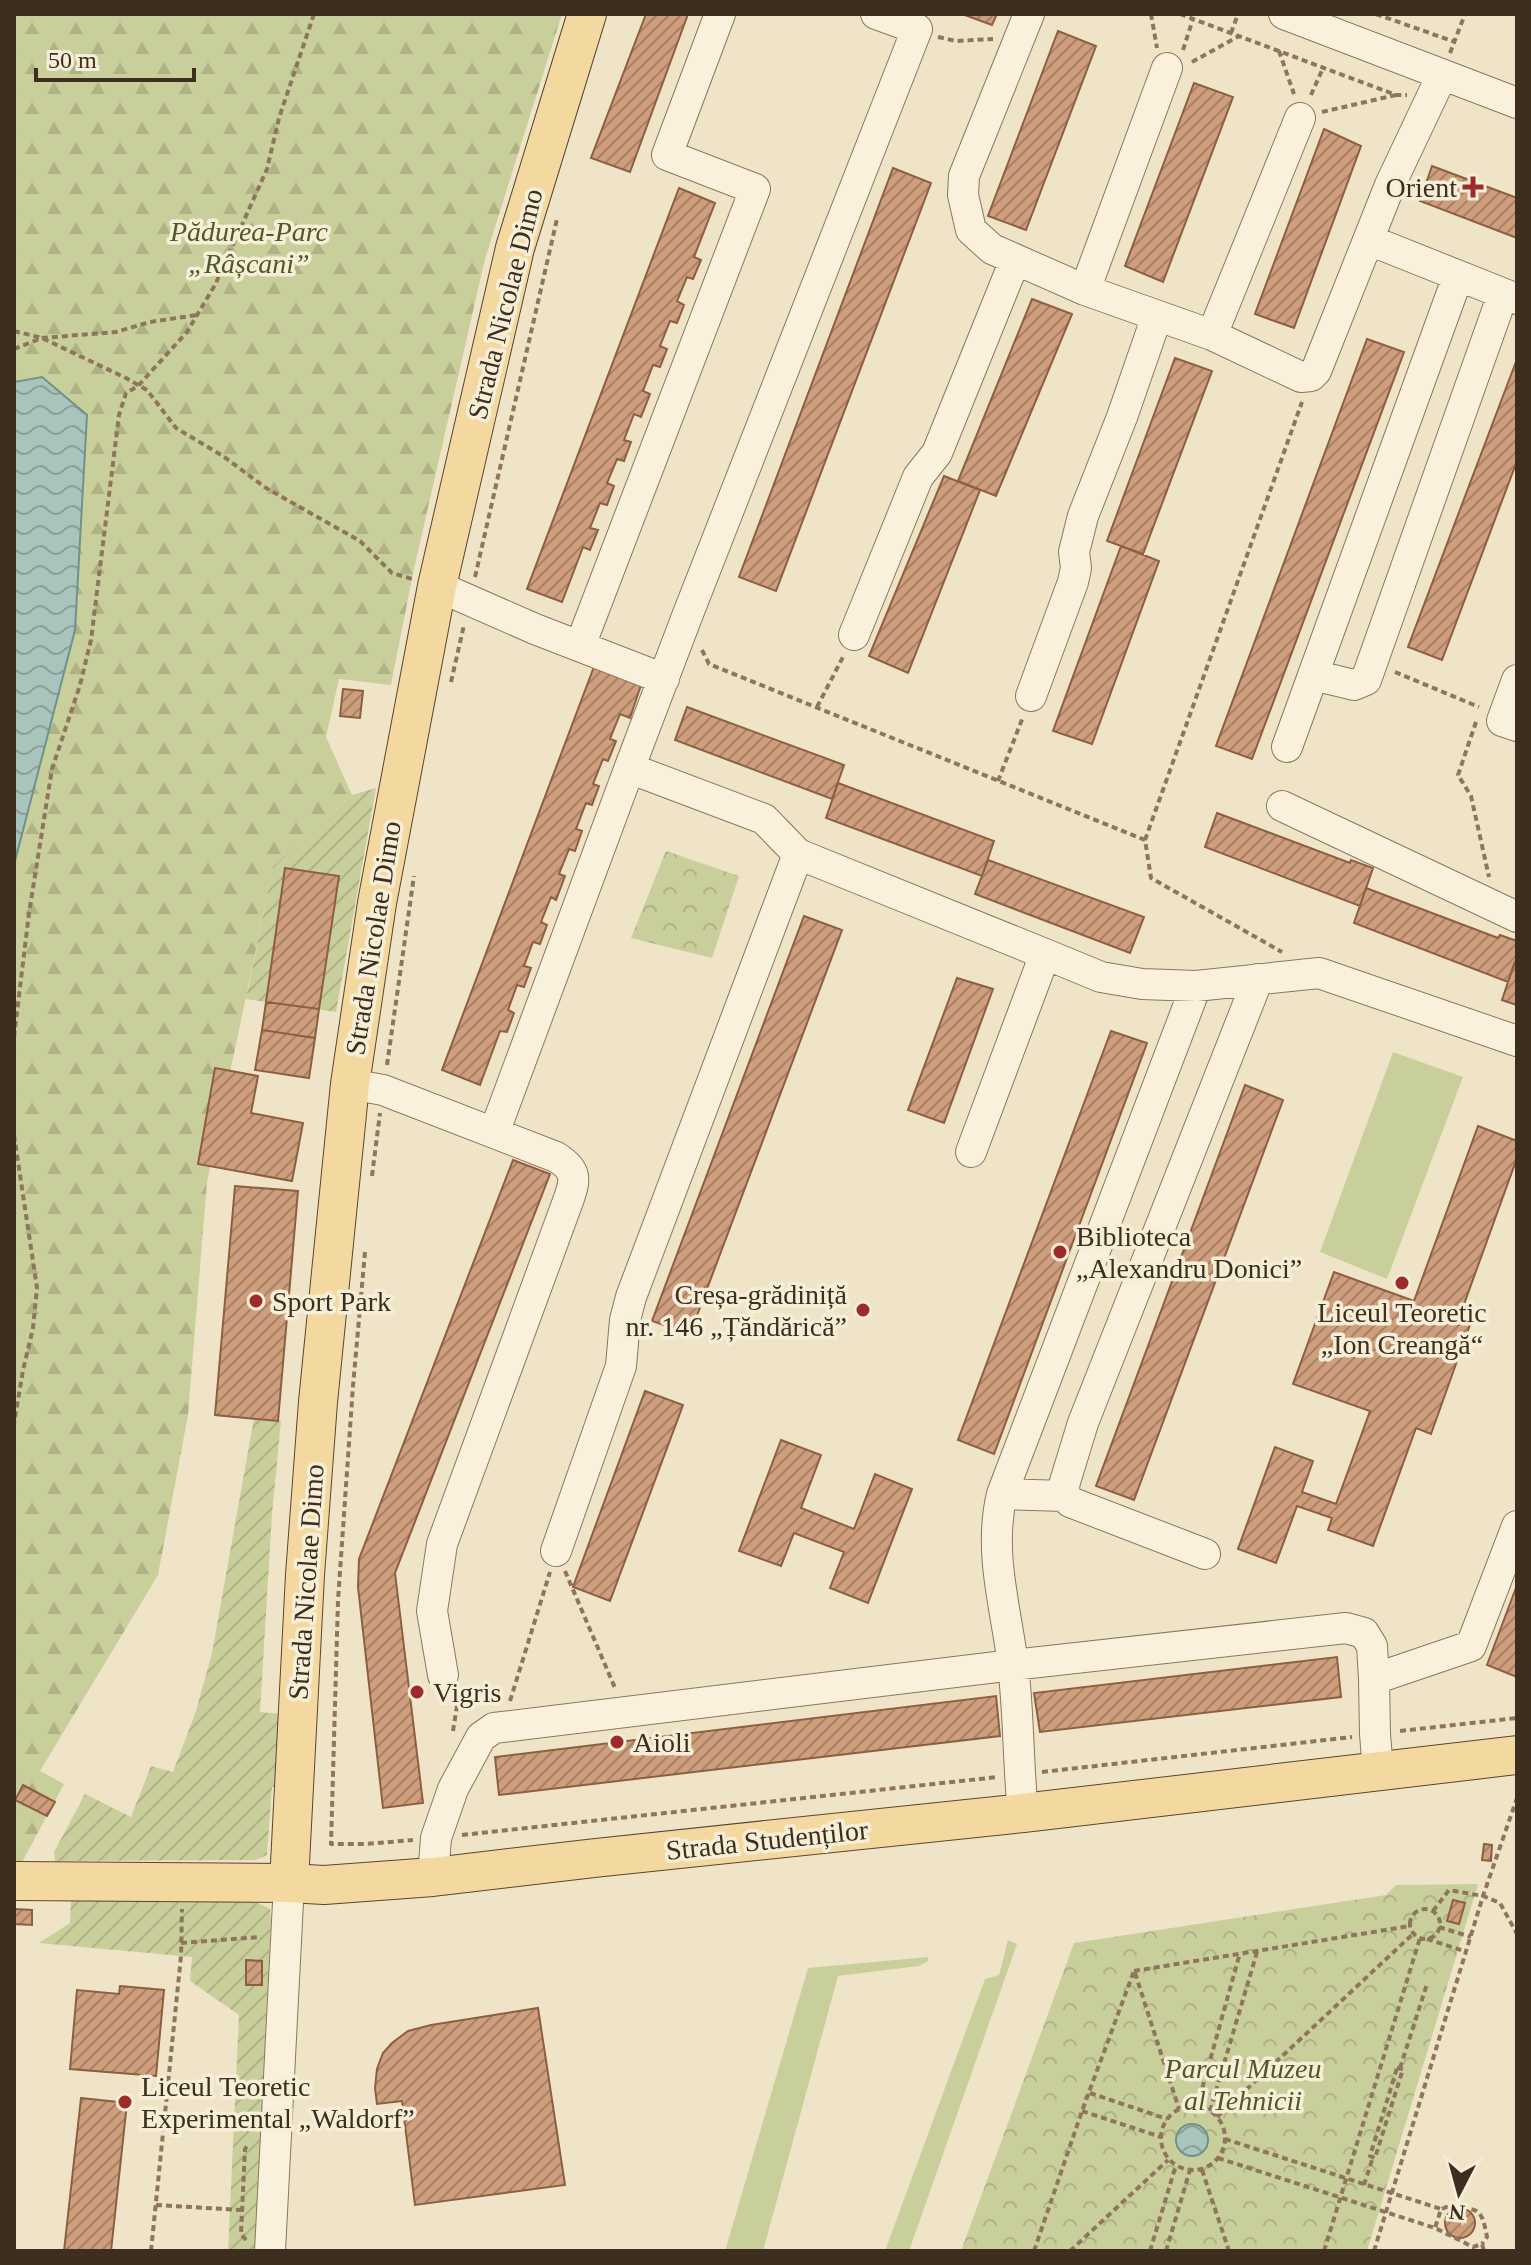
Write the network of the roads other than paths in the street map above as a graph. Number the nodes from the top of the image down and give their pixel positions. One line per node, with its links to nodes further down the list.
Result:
1 (587, 14): 17 (main road, Strada Nicolae Dimo)
2 (720, 14): 19 (street)
3 (876, 14): 21 (street)
4 (1029, 14): 11 (street)
5 (1284, 14): 7 (street)
6 (1174, 63): 13 (street)
7 (1439, 81): 8 (street); 10 (street)
8 (1517, 103)
9 (1303, 112): 16 (street)
10 (1369, 240): 12 (street); 16 (street)
11 (1015, 260): 13 (street); 18 (street)
12 (1458, 276): 14 (street); 20 (street)
13 (1085, 290): 15 (street)
14 (1510, 296): 20 (street)
15 (1157, 316): 16 (street); 23 (street)
16 (1212, 335)
17 (453, 593): 19 (street); 34 (main road, Strada Nicolae Dimo)
18 (854, 635)
19 (580, 646): 21 (street)
20 (1313, 675): 25 (street)
21 (664, 679): 26 (street)
22 (1517, 680): 24 (street)
23 (1031, 696)
24 (1500, 718)
25 (1287, 747)
26 (631, 764): 28 (street); 35 (street)
27 (1282, 806): 29 (street)
28 (798, 854): 30 (street); 40 (street)
29 (1506, 912)
30 (1045, 954): 32 (street); 36 (street)
31 (1258, 979): 32 (street); 33 (street); 38 (street)
32 (1196, 986): 37 (street)
33 (1517, 1041)
34 (366, 1087): 35 (street); 50 (main road, Strada Nicolae Dimo)
35 (494, 1133): 43 (street)
36 (971, 1152)
37 (1002, 1494): 38 (street); 42 (street)
38 (1065, 1496): 41 (street)
39 (1517, 1526): 44 (street)
40 (556, 1551)
41 (1205, 1554)
42 (1013, 1665): 44 (street); 47 (street); 48 (street)
43 (443, 1675)
44 (1374, 1679): 45 (street)
45 (1377, 1753): 46 (main road, Strada Studenților); 47 (main road, Strada Studenților)
46 (1517, 1755)
47 (1023, 1813): 48 (main road, Strada Studenților)
48 (433, 1877): 50 (main road, Strada Studenților)
49 (14, 1881): 50 (main road, Strada Studenților)
50 (289, 1883): 51 (street)
51 (270, 2251)

